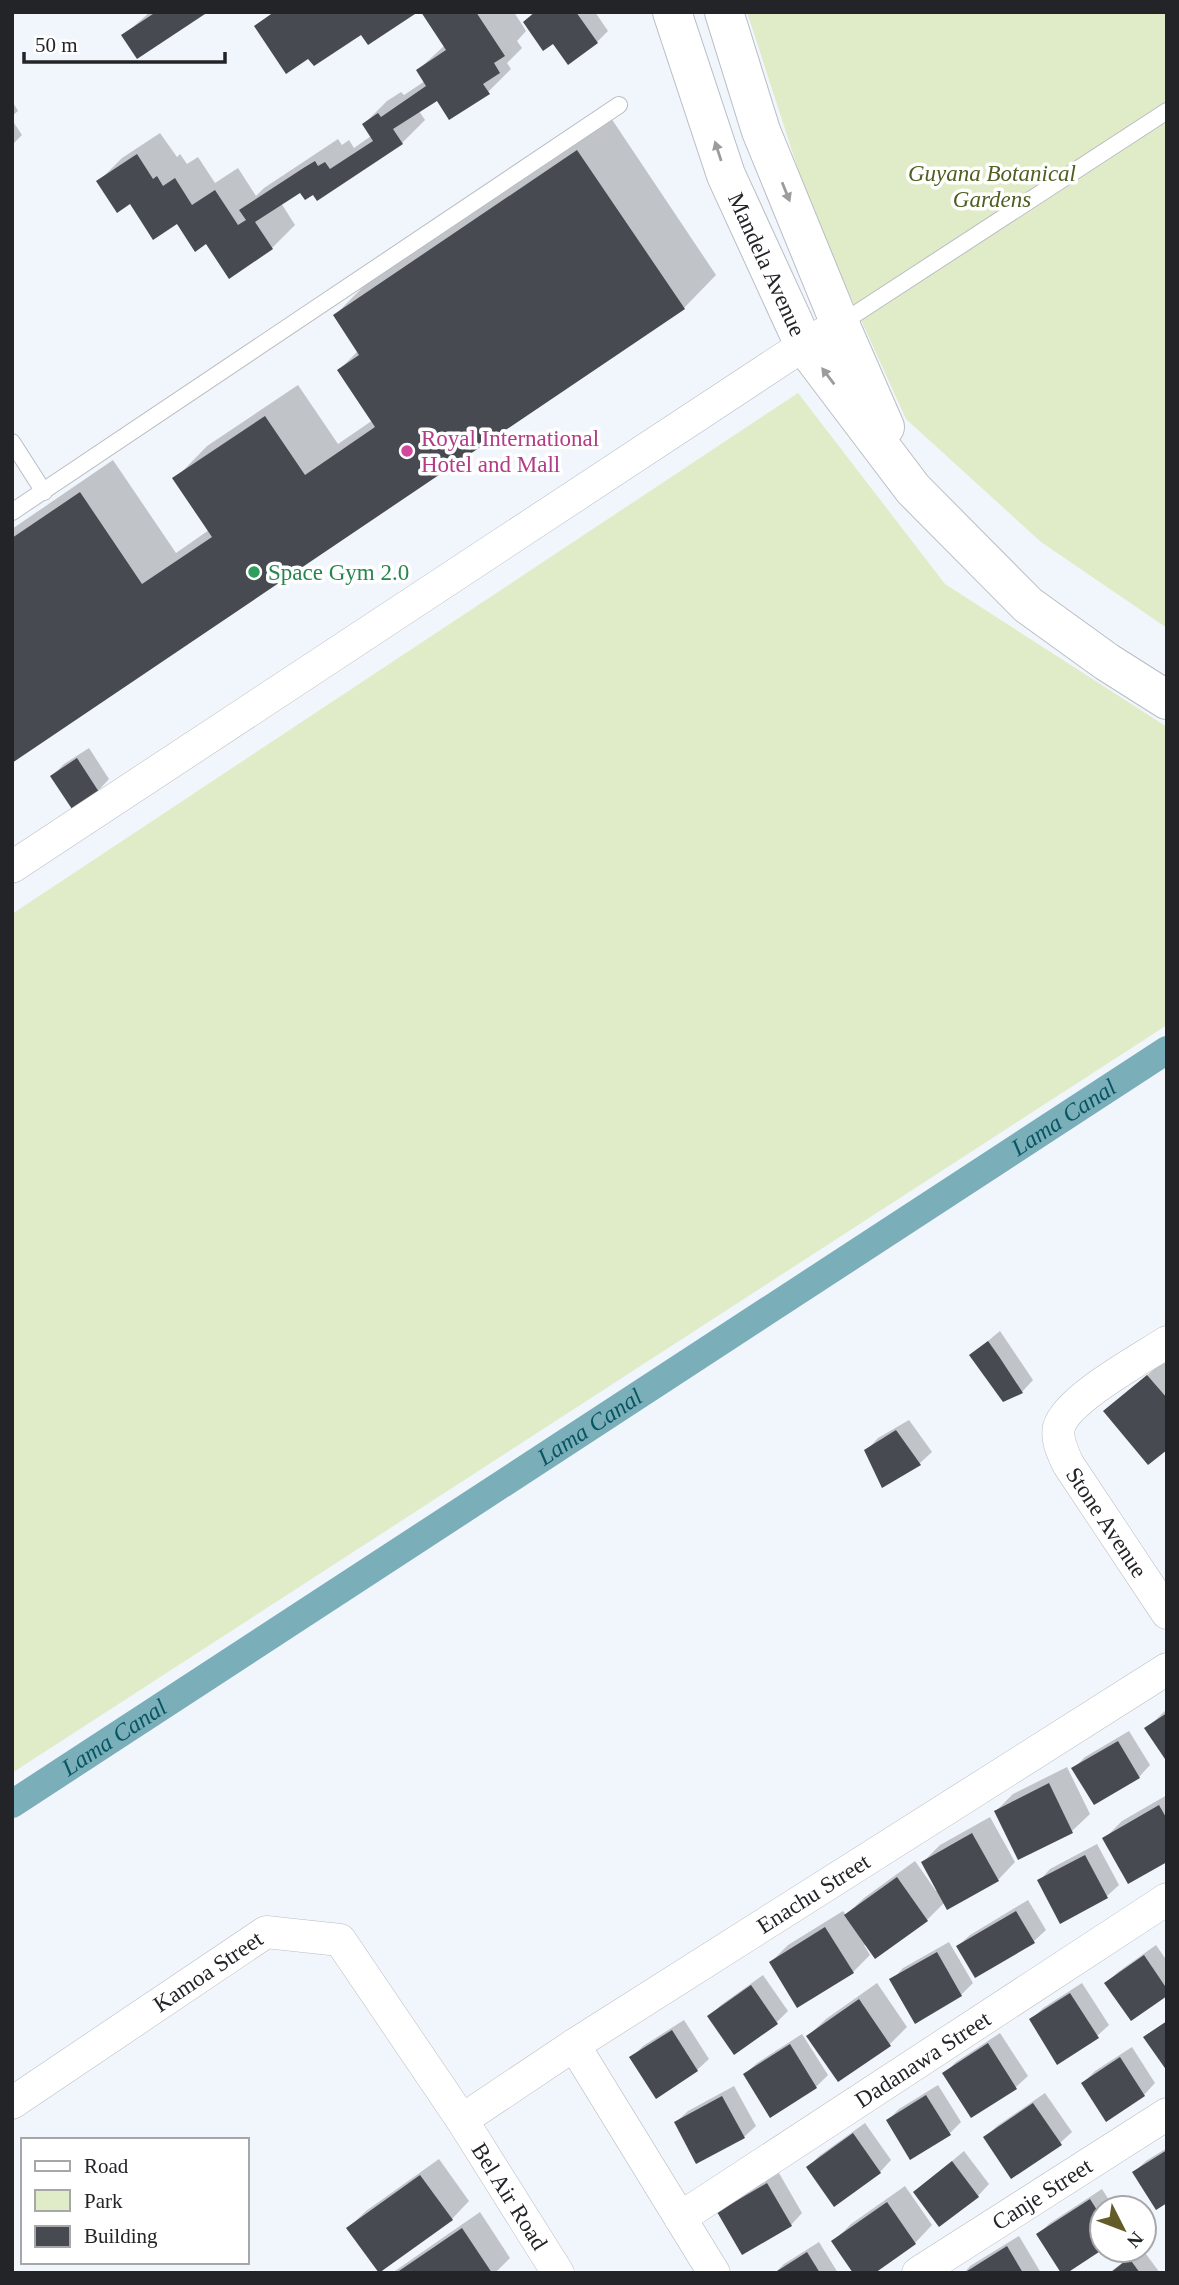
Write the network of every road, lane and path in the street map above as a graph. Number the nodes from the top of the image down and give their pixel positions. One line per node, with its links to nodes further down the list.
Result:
1 (672, 12): 6 (main road, Mandela Avenue, one-way to 1)
2 (724, 12): 5 (main road, Mandela Avenue, one-way to 5)
3 (619, 105): 9 (lane)
4 (1167, 111): 5 (lane)
5 (840, 324): 6 (street); 8 (main road, Mandela Avenue)
6 (804, 345): 8 (main road, Mandela Avenue, one-way to 6); 12 (street)
7 (12, 442): 9 (lane)
8 (913, 489): 11 (main road, Mandela Avenue)
9 (44, 492): 10 (lane)
10 (12, 512)
11 (1167, 700)
12 (12, 867)
13 (1167, 1342): 14 (street, Stone Avenue)
14 (1167, 1613)
15 (1167, 1669): 17 (street, Enachu Street)
16 (1167, 1899): 21 (street, Dadanawa Street)
17 (574, 2045): 20 (street, Enachu Street); 21 (street)
18 (12, 2103): 20 (street, Kamoa Street)
19 (1167, 2114): 24 (street, Canje Street)
20 (462, 2120): 22 (street, Bel Air Road)
21 (680, 2218): 23 (street)
22 (558, 2273)
23 (714, 2273)
24 (918, 2273)

